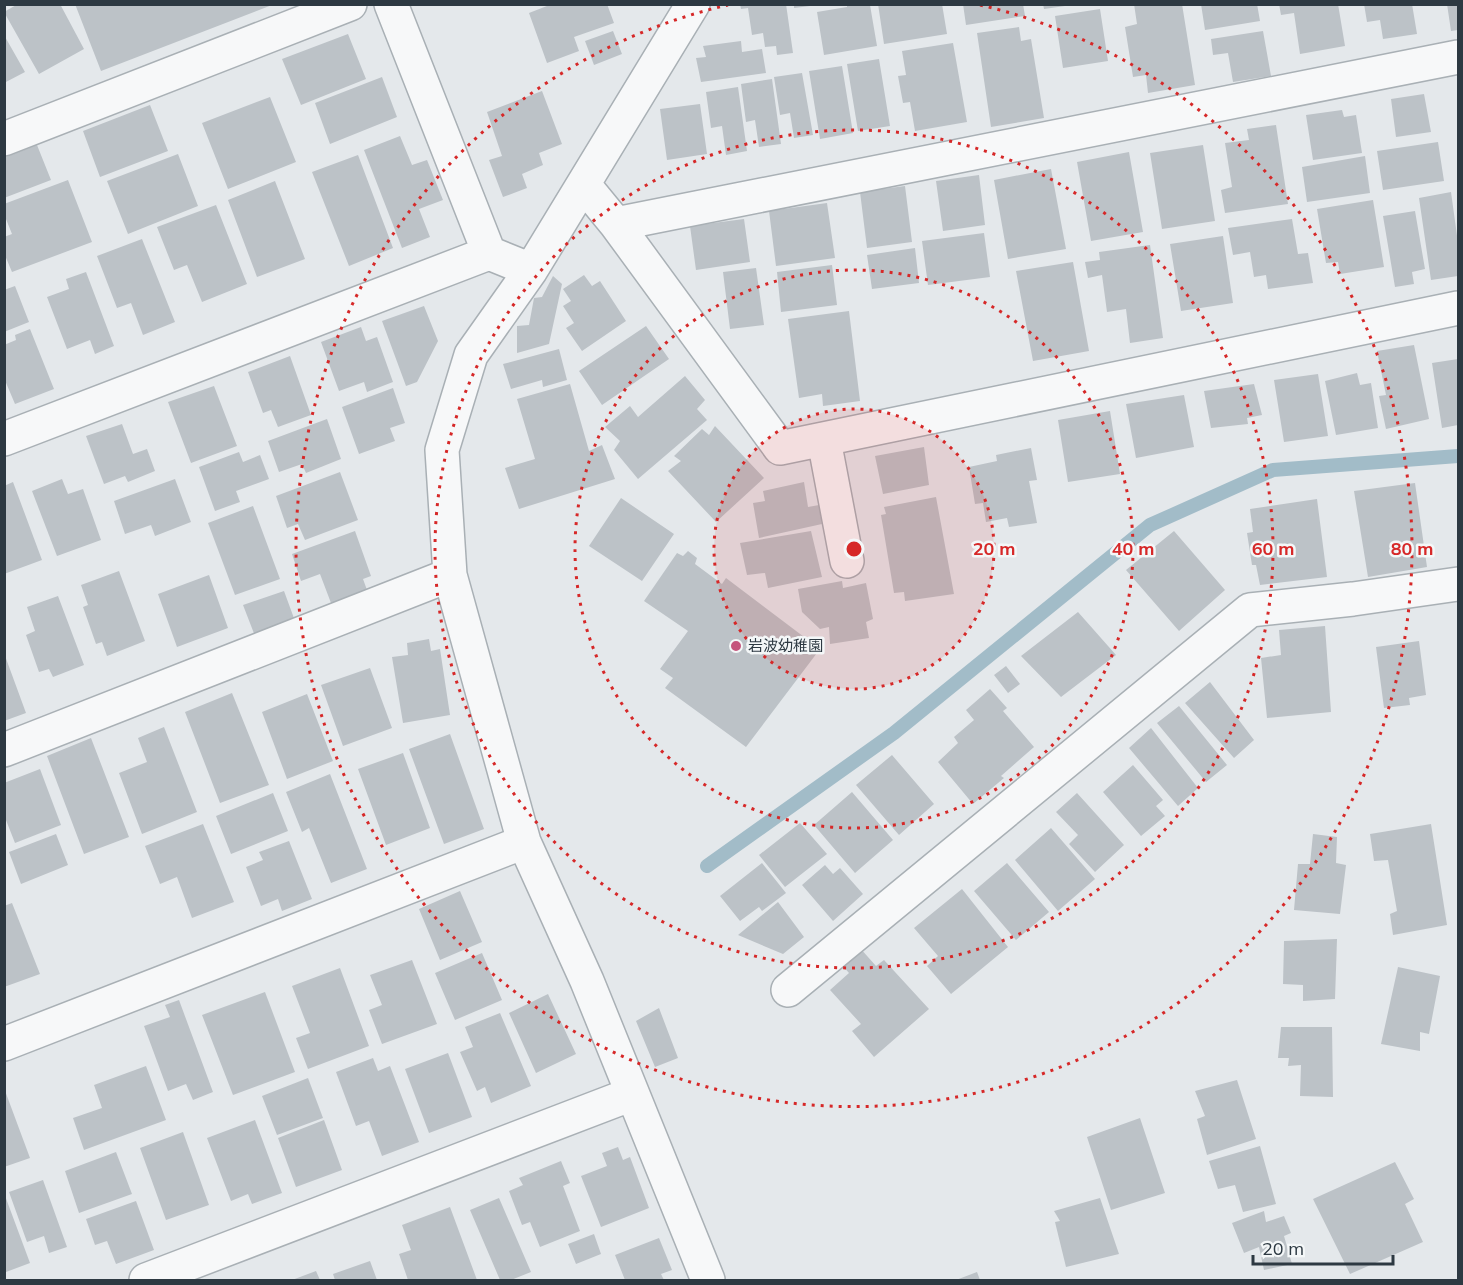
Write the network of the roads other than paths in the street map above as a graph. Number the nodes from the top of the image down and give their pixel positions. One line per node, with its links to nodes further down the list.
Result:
1 (350, 4): 5 (street)
2 (391, 4): 8 (street)
3 (693, 4): 6 (street)
4 (1458, 57): 7 (street)
5 (4, 139)
6 (584, 185): 7 (street); 9 (street)
7 (616, 224): 12 (street)
8 (489, 253): 9 (street); 11 (street)
9 (531, 270): 14 (street)
10 (1458, 308): 12 (street)
11 (4, 439)
12 (824, 440): 13 (street)
13 (847, 561)
14 (450, 575): 16 (street); 17 (street)
15 (1458, 584): 18 (street)
16 (4, 750)
17 (524, 842): 19 (street); 20 (street)
18 (788, 990)
19 (4, 1044)
20 (632, 1094): 21 (street); 22 (street)
21 (146, 1281)
22 (708, 1281)

